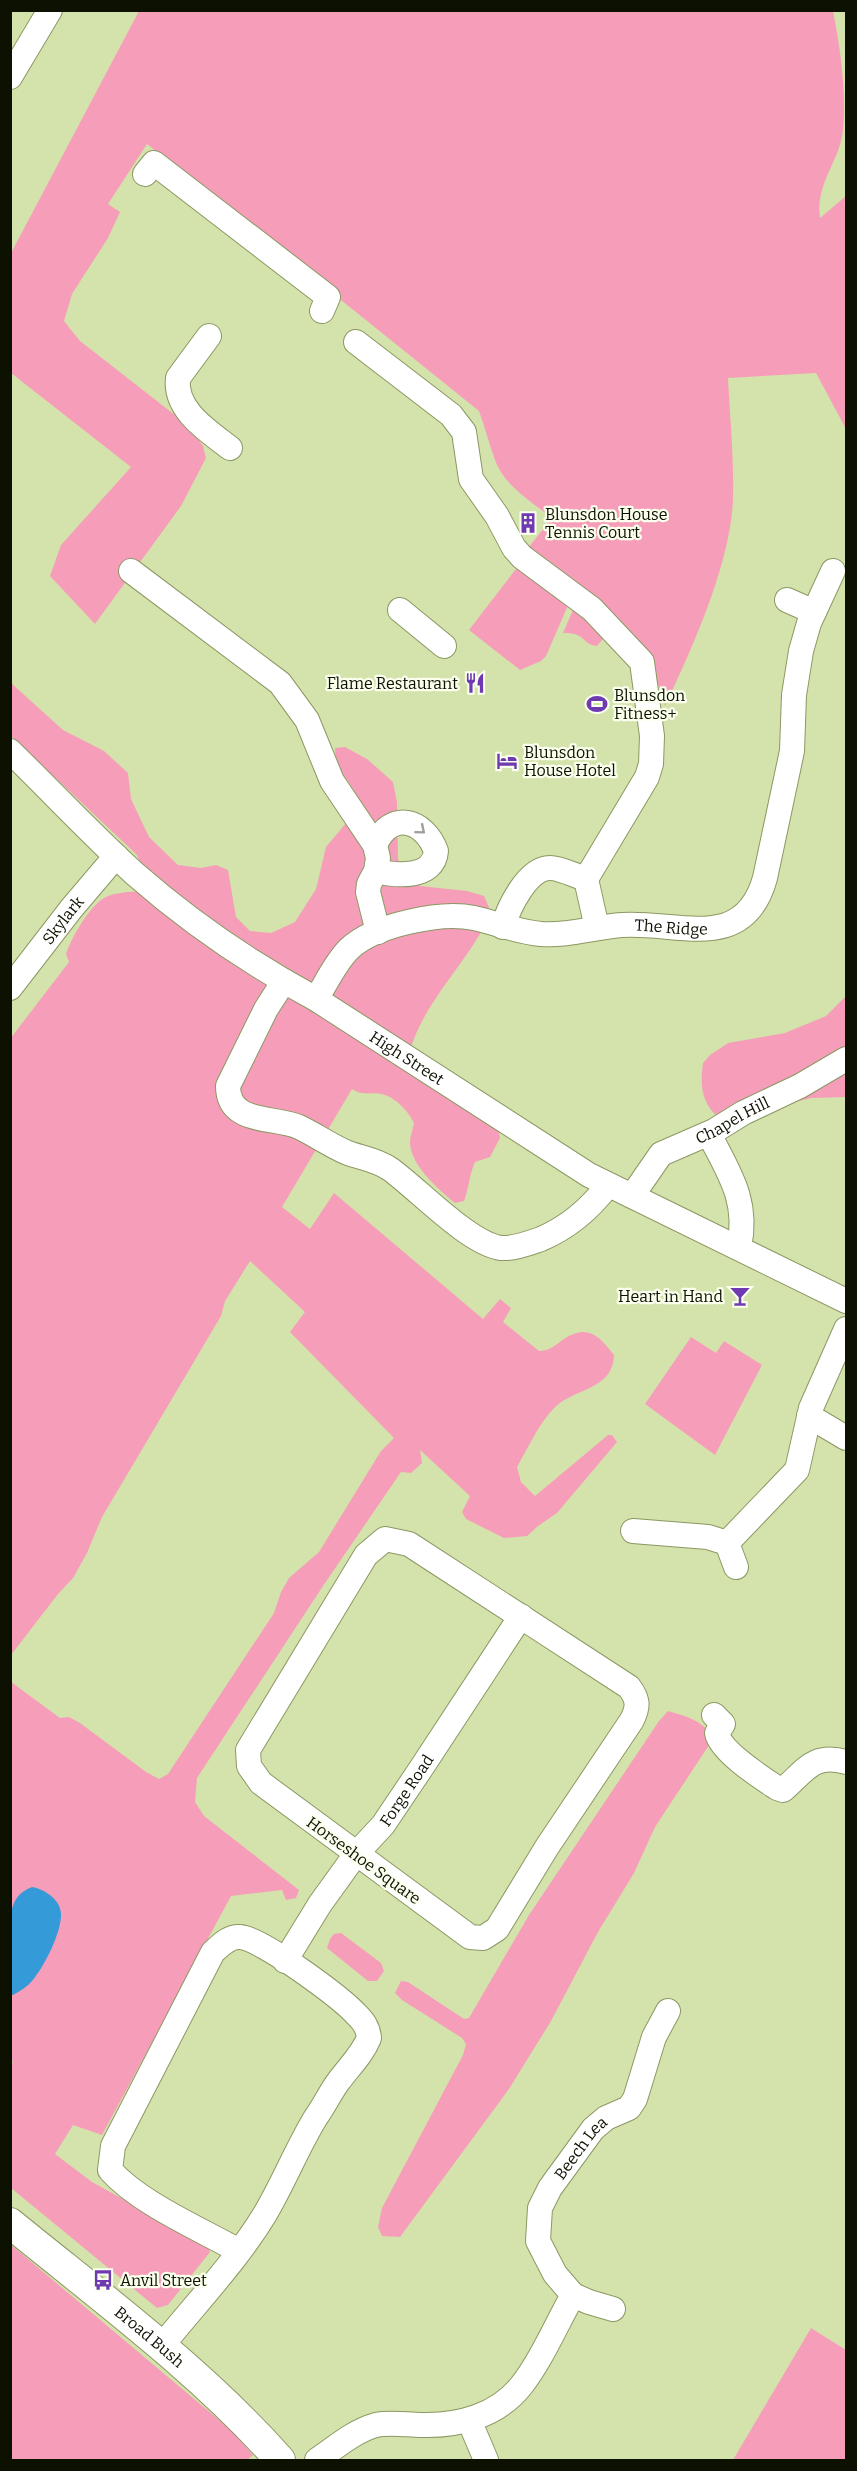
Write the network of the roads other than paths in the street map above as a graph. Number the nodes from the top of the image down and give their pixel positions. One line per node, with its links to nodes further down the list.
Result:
1 (50, 10): 2 (street)
2 (10, 76)
3 (145, 174): 4 (street)
4 (322, 311)
5 (209, 336): 7 (street)
6 (356, 342): 18 (street)
7 (230, 448)
8 (131, 571): 15 (street)
9 (833, 571): 12 (street, The Ridge)
10 (787, 600): 12 (street)
11 (400, 610): 13 (street)
12 (814, 612): 20 (street, The Ridge)
13 (444, 646)
14 (10, 751): 16 (street, High Street)
15 (375, 845): 17 (street); 17 (street, one-way to 17)
16 (116, 856): 22 (street, High Street); 23 (street, Skylark)
17 (376, 871): 21 (street)
18 (586, 879): 19 (street); 20 (street)
19 (503, 927): 20 (street, The Ridge); 21 (street, The Ridge)
20 (597, 928)
21 (378, 932): 24 (street, The Ridge)
22 (284, 981): 24 (street, High Street); 27 (street)
23 (10, 988)
24 (316, 999): 27 (street, High Street)
25 (846, 1059): 26 (street, Chapel Hill)
26 (709, 1134): 28 (street, Chapel Hill); 29 (street)
27 (608, 1185): 28 (street, High Street)
28 (632, 1196): 29 (street, High Street)
29 (738, 1247): 30 (street, High Street)
30 (846, 1301)
31 (846, 1329): 32 (street)
32 (809, 1416): 33 (street); 35 (street)
33 (846, 1438)
34 (633, 1531): 35 (street)
35 (717, 1540): 36 (street)
36 (736, 1567)
37 (521, 1616): 40 (street, Forge Road); 40 (street, Horseshoe Square); 40 (street, Horseshoe Square)
38 (714, 1715): 39 (street)
39 (846, 1762)
40 (356, 1854): 41 (street, Forge Road)
41 (285, 1961): 44 (street); 44 (street)
42 (668, 2011): 45 (street, Beech Lea)
43 (10, 2223): 47 (main road, Broad Bush)
44 (239, 2251): 47 (street)
45 (573, 2295): 46 (street, Beech Lea); 48 (street)
46 (613, 2309)
47 (161, 2347): 49 (main road, Broad Bush)
48 (469, 2420): 50 (street); 51 (street)
49 (280, 2460)
50 (317, 2460)
51 (486, 2460)

